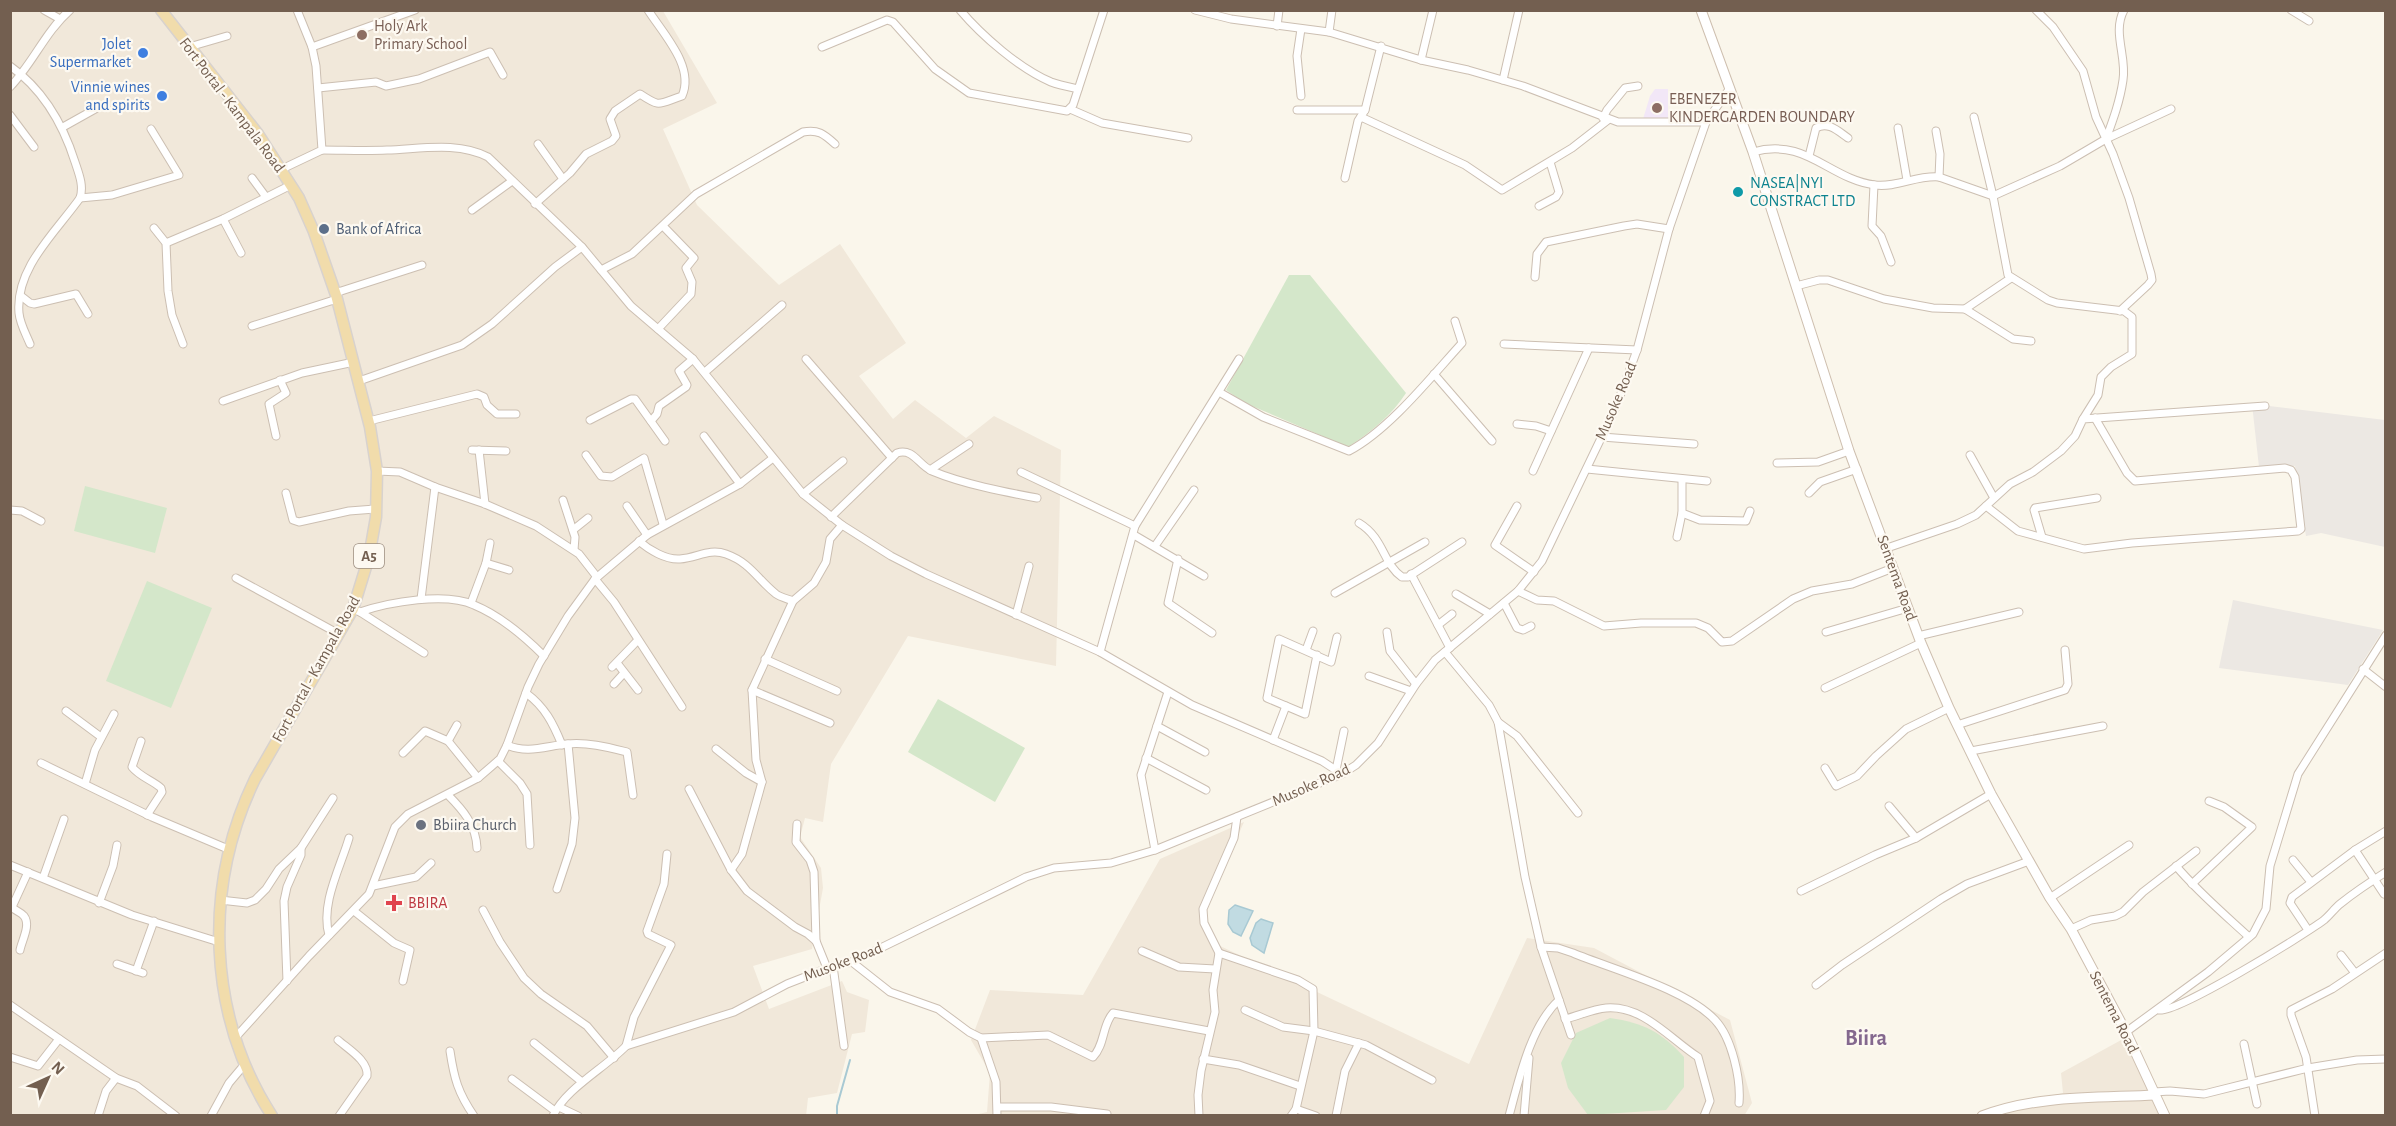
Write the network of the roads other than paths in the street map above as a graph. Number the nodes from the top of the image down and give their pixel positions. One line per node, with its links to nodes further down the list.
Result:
1 (45, 10): 18 (street)
2 (70, 10): 18 (street)
3 (160, 10): 25 (main road, Fort Portal - Kampala Road / A5)
4 (297, 10): 26 (street)
5 (415, 10): 26 (street)
6 (648, 10): 66 (street)
7 (960, 10): 37 (street)
8 (1104, 10): 37 (street)
9 (1195, 10): 20 (street)
10 (1280, 10): 20 (street)
11 (1332, 10): 22 (street)
12 (1433, 10): 28 (street)
13 (1519, 10): 32 (street)
14 (2036, 10): 54 (street)
15 (2124, 10): 54 (street)
16 (2291, 10): 19 (street)
17 (1702, 11): 36 (main road, Sentema Road)
18 (60, 19): 30 (street)
19 (2309, 21)
20 (1277, 26): 21 (street)
21 (1301, 29): 22 (street); 38 (street)
22 (1329, 32): 24 (street)
23 (227, 36): 25 (street)
24 (1381, 46): 28 (street); 43 (street)
25 (189, 47): 62 (main road, Fort Portal - Kampala Road / A5)
26 (312, 47): 35 (street)
27 (822, 47): 40 (street)
28 (1421, 60): 32 (street)
29 (10, 66): 30 (street)
30 (22, 75): 34 (street); 48 (street)
31 (503, 75): 35 (street)
32 (1503, 80): 46 (street)
33 (1638, 86): 46 (street)
34 (10, 87)
35 (318, 88): 58 (street)
36 (1730, 88): 47 (street, Musoke Road); 59 (main road, Sentema Road)
37 (1078, 89): 40 (street)
38 (1301, 96)
39 (97, 108): 48 (street)
40 (1070, 109): 52 (street)
41 (2171, 109): 54 (street)
42 (1297, 110): 43 (street)
43 (1363, 113): 61 (street); 65 (street)
44 (10, 115): 57 (street)
45 (1974, 117): 71 (street)
46 (1606, 119): 47 (street); 61 (street)
47 (1706, 122): 80 (street, Musoke Road)
48 (63, 127): 73 (street)
49 (1898, 128): 67 (street)
50 (151, 129): 73 (street)
51 (1936, 131): 63 (street)
52 (1188, 138)
53 (1848, 138): 60 (street)
54 (2106, 139): 71 (street); 94 (street)
55 (538, 144): 66 (street)
56 (835, 144): 78 (street)
57 (34, 147)
58 (322, 150): 62 (street); 68 (street)
59 (1753, 152): 60 (street); 89 (main road, Sentema Road)
60 (1809, 156): 70 (street)
61 (1550, 162): 75 (street)
62 (282, 169): 69 (main road, Fort Portal - Kampala Road / A5)
63 (1939, 177): 67 (street); 71 (street)
64 (252, 178): 72 (street)
65 (1345, 178)
66 (562, 179): 74 (street)
67 (1907, 180): 70 (street)
68 (512, 181): 74 (street); 76 (street)
69 (291, 185): 72 (street); 91 (main road, Fort Portal - Kampala Road / A5)
70 (1874, 185): 84 (street)
71 (1993, 196): 88 (street)
72 (266, 197): 77 (street)
73 (80, 198): 90 (street)
74 (535, 204): 82 (street)
75 (1539, 206)
76 (472, 210)
77 (223, 219): 81 (street); 83 (street)
78 (663, 226): 86 (street); 98 (street)
79 (154, 228): 81 (street)
80 (1669, 229): 87 (street); 104 (street, Musoke Road)
81 (165, 243): 101 (street)
82 (582, 247): 86 (street); 112 (street)
83 (241, 253)
84 (1891, 262)
85 (422, 265): 91 (street)
86 (601, 270): 98 (street)
87 (1535, 277)
88 (2011, 278): 93 (street); 94 (street)
89 (1796, 286): 93 (street); 132 (main road, Sentema Road)
90 (21, 296): 95 (street); 100 (street)
91 (336, 296): 97 (street); 108 (main road, Fort Portal - Kampala Road / A5)
92 (782, 305): 109 (street)
93 (1965, 309): 99 (street)
94 (2120, 311): 118 (street)
95 (88, 314)
96 (1455, 321): 110 (street)
97 (252, 326)
98 (658, 328): 105 (street)
99 (2031, 341)
100 (30, 344)
101 (183, 344)
102 (1504, 344): 103 (street)
103 (1589, 348): 104 (street); 123 (street)
104 (1637, 350): 126 (street, Musoke Road)
105 (693, 359): 109 (street); 121 (street)
106 (806, 359): 136 (street)
107 (1239, 359): 113 (street)
108 (354, 362): 111 (street); 112 (main road, Fort Portal - Kampala Road / A5)
109 (705, 372): 135 (street)
110 (1434, 374): 113 (street); 128 (street)
111 (280, 380): 114 (street); 124 (street)
112 (359, 381): 120 (main road, Fort Portal - Kampala Road / A5)
113 (1220, 392): 171 (street)
114 (223, 401)
115 (2265, 406): 117 (street)
116 (516, 414): 120 (street)
117 (2095, 417): 118 (street); 176 (street)
118 (2083, 419): 154 (street)
119 (590, 420): 121 (street)
120 (369, 421): 142 (main road, Fort Portal - Kampala Road / A5)
121 (651, 422): 127 (street)
122 (1517, 424): 123 (street)
123 (1551, 431): 143 (street)
124 (276, 436)
125 (704, 436): 147 (street)
126 (1602, 437): 130 (street); 139 (street, Musoke Road)
127 (665, 441)
128 (1492, 441)
129 (969, 444): 141 (street)
130 (1694, 444)
131 (506, 451): 157 (street)
132 (1849, 451): 138 (street); 140 (main road, Sentema Road)
133 (1970, 454): 154 (street)
134 (586, 455): 169 (street)
135 (773, 458): 147 (street); 152 (street)
136 (892, 458): 141 (street); 165 (street)
137 (843, 461): 152 (street)
138 (1777, 463)
139 (1587, 469): 145 (street); 190 (street, Musoke Road)
140 (1857, 469): 151 (street); 182 (main road, Sentema Road)
141 (930, 470): 153 (street)
142 (377, 471): 148 (street); 161 (main road, Fort Portal - Kampala Road / A5)
143 (1533, 471)
144 (1022, 472): 171 (street)
145 (1682, 479): 146 (street); 164 (street)
146 (1707, 481)
147 (740, 484): 169 (street)
148 (435, 487): 157 (street); 198 (street)
149 (1194, 490): 181 (street)
150 (286, 493): 161 (street)
151 (1809, 493)
152 (803, 494): 165 (street)
153 (1037, 498)
154 (1994, 498): 160 (street)
155 (2097, 498): 176 (street)
156 (562, 500): 172 (street)
157 (485, 504): 183 (street)
158 (627, 506): 173 (street)
159 (1517, 506): 190 (street)
160 (1986, 506): 176 (street); 182 (street)
161 (375, 509): 203 (main road, Fort Portal - Kampala Road / A5)
162 (10, 510): 167 (street)
163 (1750, 511): 164 (street)
164 (1682, 513): 175 (street)
165 (831, 517): 170 (street)
166 (588, 518): 172 (street)
167 (41, 521)
168 (1359, 523): 185 (street)
169 (663, 524): 173 (street)
170 (842, 525): 199 (street); 206 (street)
171 (1135, 526): 174 (street)
172 (573, 530): 183 (street)
173 (647, 535): 177 (street)
174 (1134, 535): 181 (street); 222 (street)
175 (1677, 537)
176 (2042, 537)
177 (639, 541): 194 (street); 199 (street)
178 (1425, 542): 185 (street)
179 (1462, 542): 191 (street)
180 (490, 543): 186 (street)
181 (1155, 546): 184 (street)
182 (1887, 548): 188 (main road, Sentema Road)
183 (574, 550): 194 (street)
184 (1178, 560): 192 (street); 213 (street)
185 (1390, 561): 191 (street); 196 (street)
186 (486, 563): 189 (street); 200 (street)
187 (1029, 566): 206 (street)
188 (1893, 568): 195 (street); 202 (main road, Sentema Road)
189 (509, 570)
190 (1534, 572): 195 (street, Musoke Road)
191 (1412, 574): 208 (street)
192 (1204, 576)
193 (236, 578): 214 (street)
194 (596, 578): 218 (street); 225 (street)
195 (1518, 591): 201 (street, Musoke Road)
196 (1335, 593)
197 (1456, 594): 207 (street)
198 (421, 599): 200 (street); 203 (street)
199 (793, 601): 226 (street)
200 (471, 603): 225 (street)
201 (1504, 603): 207 (street, Musoke Road); 209 (street)
202 (1908, 608): 212 (street); 217 (main road, Sentema Road)
203 (357, 610): 214 (main road, Fort Portal - Kampala Road / A5); 223 (street)
204 (2019, 612): 217 (street)
205 (1452, 614): 208 (street)
206 (1016, 615): 222 (street)
207 (1490, 615): 220 (street, Musoke Road)
208 (1438, 624): 220 (street)
209 (1531, 626)
210 (1313, 631): 219 (street)
211 (1387, 632): 231 (street)
212 (1826, 632)
213 (1212, 633)
214 (339, 634): 291 (main road, Fort Portal - Kampala Road / A5)
215 (2385, 635): 227 (street)
216 (1337, 637): 224 (street)
217 (1920, 639): 233 (street); 242 (main road, Sentema Road)
218 (638, 640): 228 (street); 240 (street)
219 (1306, 650): 224 (street); 241 (street)
220 (1448, 650): 231 (street, Musoke Road); 245 (street)
221 (2065, 650): 248 (street)
222 (1100, 652): 237 (street)
223 (424, 653)
224 (1317, 655): 241 (street)
225 (544, 656): 239 (street)
226 (765, 659): 235 (street); 236 (street)
227 (2363, 669): 232 (street); 321 (street)
228 (624, 673): 230 (street); 234 (street)
229 (1369, 676): 238 (street)
230 (614, 684)
231 (1416, 684): 238 (street, Musoke Road)
232 (2385, 687)
233 (1825, 688)
234 (638, 690)
235 (752, 690): 246 (street); 268 (street)
236 (837, 691)
237 (1168, 692): 249 (street); 253 (street)
238 (1411, 692): 266 (street, Musoke Road)
239 (526, 693): 256 (street); 257 (street)
240 (682, 706)
241 (1286, 706): 253 (street)
242 (1949, 708): 248 (main road, Sentema Road); 265 (street)
243 (66, 711): 252 (street)
244 (114, 714): 252 (street)
245 (1498, 722): 278 (street); 324 (street)
246 (830, 723)
247 (457, 725): 255 (street)
248 (1957, 725): 259 (main road, Sentema Road)
249 (1157, 726): 260 (street); 262 (street)
250 (2103, 726): 259 (street)
251 (1344, 731): 266 (street)
252 (101, 737): 269 (street)
253 (1273, 740): 266 (street)
254 (141, 741): 279 (street)
255 (448, 741): 261 (street); 267 (street)
256 (565, 744): 257 (street); 274 (street); 309 (street)
257 (507, 745): 263 (street)
258 (716, 749): 268 (street)
259 (1971, 751): 272 (main road, Sentema Road)
260 (1205, 752)
261 (403, 753)
262 (1146, 759): 271 (street); 292 (street)
263 (498, 761): 267 (street); 287 (street)
264 (41, 763): 269 (street)
265 (1825, 768)
266 (1339, 772): 280 (street, Musoke Road)
267 (478, 778): 273 (street)
268 (762, 782): 301 (street)
269 (85, 784): 279 (street)
270 (689, 789): 301 (street)
271 (1206, 790)
272 (1991, 794): 285 (street); 297 (main road, Sentema Road)
273 (448, 795): 290 (street); 308 (street)
274 (633, 795)
275 (333, 798): 289 (street)
276 (2209, 801): 307 (street)
277 (1888, 806): 285 (street)
278 (1578, 813)
279 (147, 815): 291 (street)
280 (1237, 817): 292 (street, Musoke Road); 327 (street)
281 (64, 819): 304 (street)
282 (797, 824): 323 (street)
283 (2385, 831): 293 (street)
284 (349, 838): 320 (street)
285 (1916, 838): 310 (street)
286 (117, 845): 314 (street)
287 (530, 845)
288 (2129, 845): 312 (street)
289 (301, 848): 313 (street); 335 (street)
290 (477, 848)
291 (228, 849): 313 (main road, Fort Portal - Kampala Road / A5)
292 (1155, 850): 330 (street, Musoke Road)
293 (2355, 850): 305 (street); 306 (street)
294 (2196, 851): 300 (street)
295 (667, 854): 354 (street)
296 (2293, 860): 306 (street)
297 (2029, 861): 312 (main road, Sentema Road); 337 (street)
298 (432, 862): 308 (street)
299 (10, 865): 302 (street)
300 (2176, 866): 307 (street); 318 (street)
301 (731, 870): 323 (street)
302 (28, 872): 304 (street); 325 (street)
303 (2385, 872): 305 (street)
304 (43, 879): 314 (street)
305 (2373, 880): 311 (street); 319 (street)
306 (2312, 882): 319 (street)
307 (2192, 884): 321 (street)
308 (374, 886): 316 (street)
309 (557, 889)
310 (1801, 891)
311 (2385, 892)
312 (2050, 898): 318 (main road, Sentema Road)
313 (220, 900): 322 (main road, Fort Portal - Kampala Road / A5)
314 (99, 903): 317 (street)
315 (483, 910): 359 (street)
316 (354, 911): 320 (street); 336 (street)
317 (154, 921): 322 (street); 331 (street)
318 (2071, 929): 345 (main road, Sentema Road)
319 (2308, 930): 341 (street)
320 (329, 934): 335 (street)
321 (2249, 937): 341 (street)
322 (219, 942): 347 (main road, Fort Portal - Kampala Road / A5)
323 (816, 942): 332 (street)
324 (1541, 947): 338 (street); 371 (street)
325 (20, 950)
326 (1142, 951): 333 (street)
327 (1219, 953): 333 (street); 344 (street)
328 (2385, 954): 334 (street)
329 (2341, 955): 334 (street)
330 (852, 962): 332 (street, Musoke Road); 348 (street)
331 (117, 964)
332 (830, 967): 354 (street, Musoke Road); 355 (street)
333 (1215, 969): 343 (street)
334 (2355, 973): 363 (street)
335 (287, 981): 347 (street)
336 (403, 981)
337 (1816, 985)
338 (1559, 1000): 342 (street); 357 (street)
339 (10, 1005): 349 (street)
340 (1245, 1010): 344 (street)
341 (2159, 1010): 345 (street)
342 (1565, 1019): 346 (street); 392 (street)
343 (1209, 1030): 348 (street); 360 (street)
344 (1314, 1031): 352 (street); 369 (street)
345 (2126, 1032): 370 (main road, Sentema Road)
346 (1571, 1035)
347 (235, 1038): 362 (main road, Fort Portal - Kampala Road / A5)
348 (981, 1038): 373 (street)
349 (59, 1039): 358 (street); 364 (street)
350 (338, 1040): 382 (street)
351 (534, 1043): 367 (street)
352 (1359, 1043): 366 (street); 389 (street)
353 (2244, 1044): 368 (street)
354 (626, 1046): 359 (street, Musoke Road)
355 (844, 1046)
356 (450, 1051): 383 (street)
357 (1529, 1052): 390 (street); 391 (street)
358 (10, 1057)
359 (614, 1058): 367 (street, Musoke Road)
360 (1203, 1059): 369 (street); 386 (street)
361 (2385, 1059): 363 (street)
362 (245, 1064): 380 (street); 381 (main road, Fort Portal - Kampala Road / A5)
363 (2308, 1068): 368 (street); 395 (street)
364 (116, 1078): 378 (street); 379 (street)
365 (512, 1079): 375 (street)
366 (1432, 1080)
367 (582, 1082): 375 (street, Musoke Road)
368 (2254, 1083): 370 (street); 372 (street)
369 (1300, 1086): 374 (street)
370 (2155, 1094): 376 (main road); 394 (main road, Sentema Road)
371 (1739, 1103)
372 (2258, 1104)
373 (998, 1107): 377 (street); 385 (street)
374 (1296, 1109): 387 (street); 388 (street)
375 (555, 1111): 384 (street)
376 (2006, 1111): 393 (main road)
377 (1107, 1114)
378 (98, 1116)
379 (176, 1116)
380 (211, 1116)
381 (272, 1116)
382 (339, 1116)
383 (474, 1116)
384 (578, 1116)
385 (997, 1116)
386 (1199, 1116)
387 (1291, 1116)
388 (1316, 1116)
389 (1336, 1116)
390 (1509, 1116)
391 (1524, 1116)
392 (1704, 1116)
393 (1982, 1116)
394 (2165, 1116)
395 (2315, 1116)

